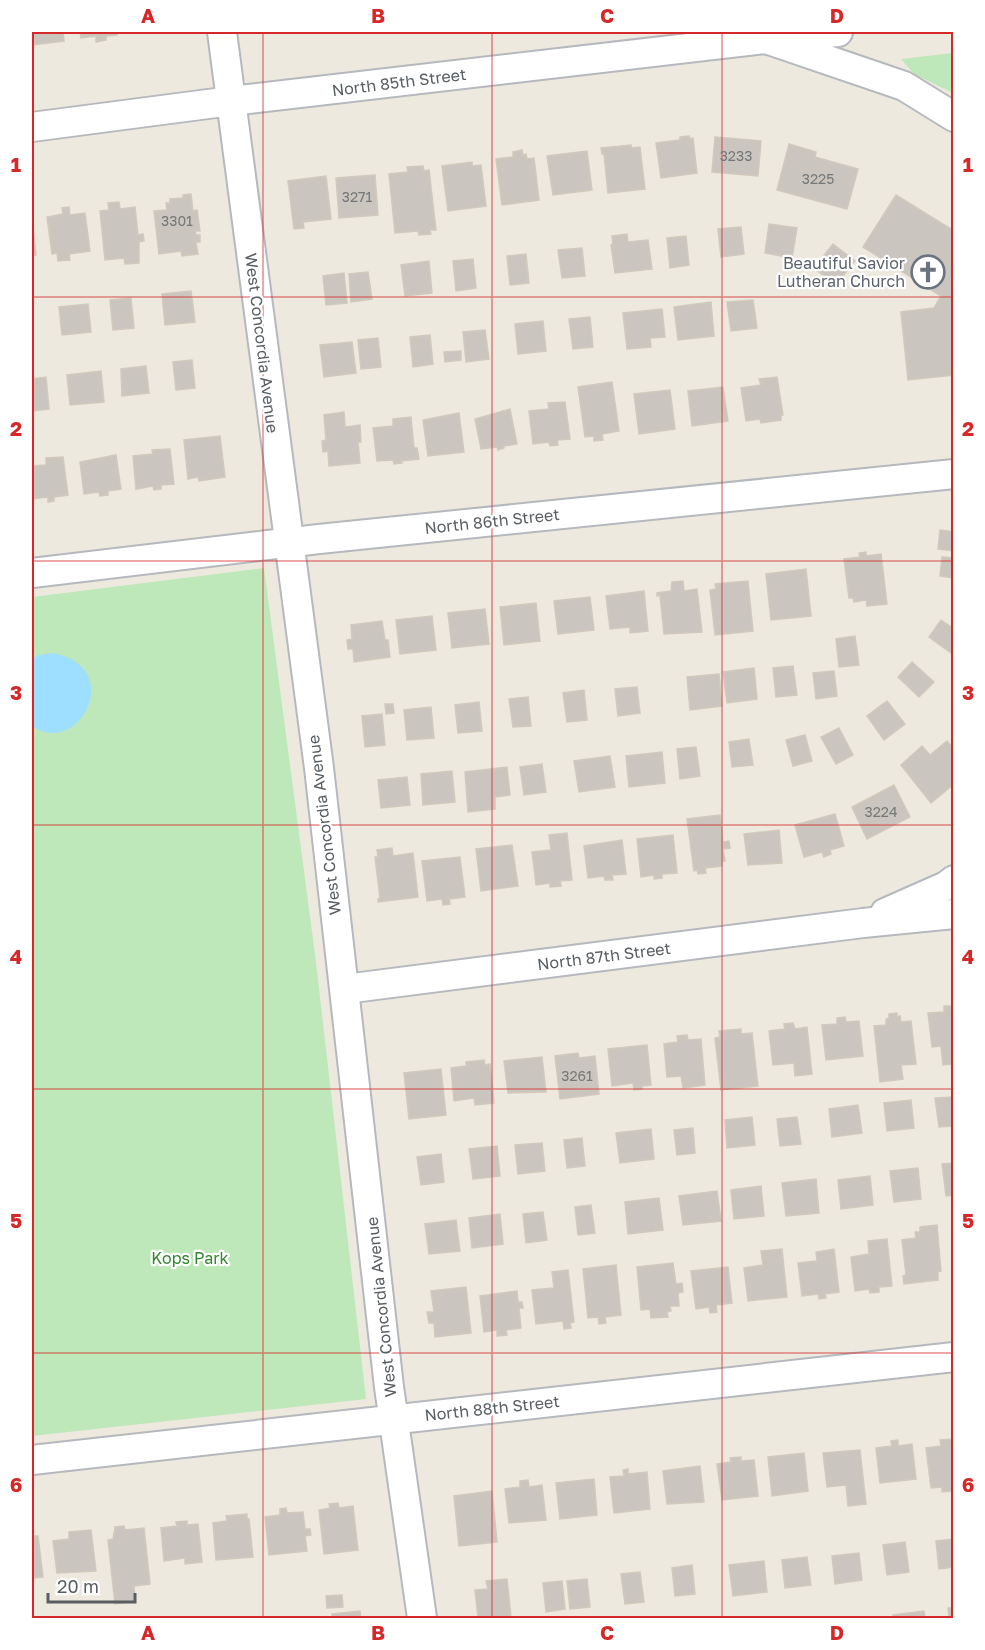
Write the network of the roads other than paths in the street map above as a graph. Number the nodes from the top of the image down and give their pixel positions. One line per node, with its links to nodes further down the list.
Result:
1 (222, 32): 4 (street, West Concordia Avenue)
2 (838, 32): 3 (street, North 85th Street)
3 (766, 39): 4 (street, North 85th Street); 5 (street, North 85th Street)
4 (231, 101): 6 (street, North 85th Street); 8 (street, West Concordia Avenue)
5 (954, 117)
6 (32, 127)
7 (954, 474): 8 (street, North 86th Street)
8 (288, 543): 9 (street, North 86th Street); 13 (street, West Concordia Avenue)
9 (32, 573)
10 (954, 880): 12 (street, North 87th Street)
11 (954, 914): 12 (street, North 87th Street)
12 (863, 923): 13 (street, North 87th Street)
13 (345, 989): 15 (street, West Concordia Avenue)
14 (954, 1357): 15 (street, North 88th Street)
15 (393, 1419): 16 (street, North 88th Street); 17 (street, West Concordia Avenue)
16 (32, 1460)
17 (422, 1618)

